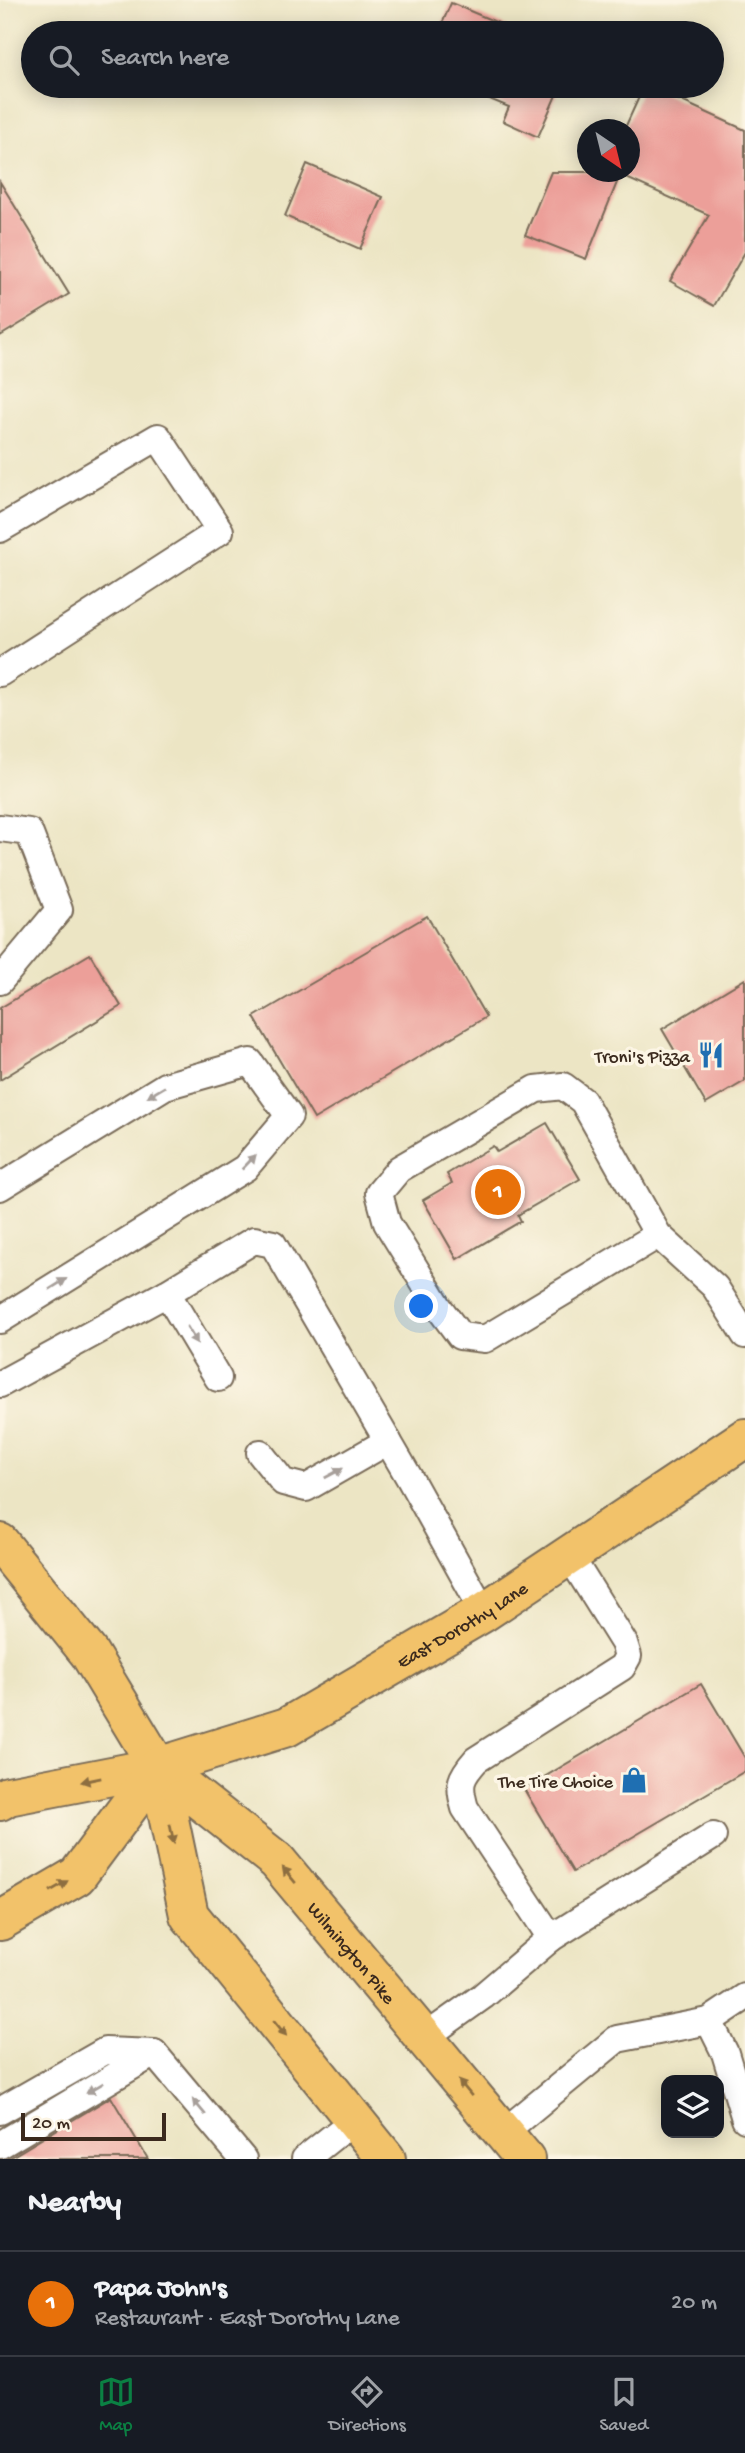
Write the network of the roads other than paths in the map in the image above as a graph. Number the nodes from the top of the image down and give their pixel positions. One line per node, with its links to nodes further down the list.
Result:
1 (0, 530): 2 (lane)
2 (0, 673)
3 (0, 828): 4 (lane)
4 (0, 981)
5 (0, 1187): 8 (lane, one-way to 5)
6 (658, 1235): 6 (lane); 9 (lane)
7 (167, 1293): 10 (lane, one-way to 10); 11 (lane); 13 (lane)
8 (0, 1320)
9 (745, 1335)
10 (218, 1378)
11 (0, 1384)
12 (745, 1437): 16 (main road, East Dorothy Lane)
13 (388, 1441): 14 (lane, one-way to 13); 17 (lane)
14 (260, 1453)
15 (0, 1543): 18 (main road, Wilmington Pike)
16 (569, 1555): 17 (main road, East Dorothy Lane); 22 (lane)
17 (484, 1612): 18 (main road, East Dorothy Lane)
18 (158, 1767): 19 (main road, East Dorothy Lane, one-way to 19); 21 (main road, one-way to 18); 25 (main road, Wilmington Pike, one-way to 18); 29 (main road, Wilmington Pike, one-way to 29)
19 (0, 1801)
20 (713, 1836): 22 (lane)
21 (0, 1921)
22 (551, 1937): 25 (lane)
23 (745, 1997): 24 (lane)
24 (709, 2021): 28 (lane); 31 (lane)
25 (424, 2038): 31 (main road, Wilmington Pike, one-way to 25)
26 (154, 2053): 27 (lane); 30 (lane, one-way to 30); 32 (lane, one-way to 26)
27 (0, 2111)
28 (745, 2119)
29 (354, 2120): 33 (lane); 34 (main road, Wilmington Pike)
30 (0, 2145)
31 (514, 2146)
32 (243, 2159)
33 (305, 2159)
34 (386, 2159)

